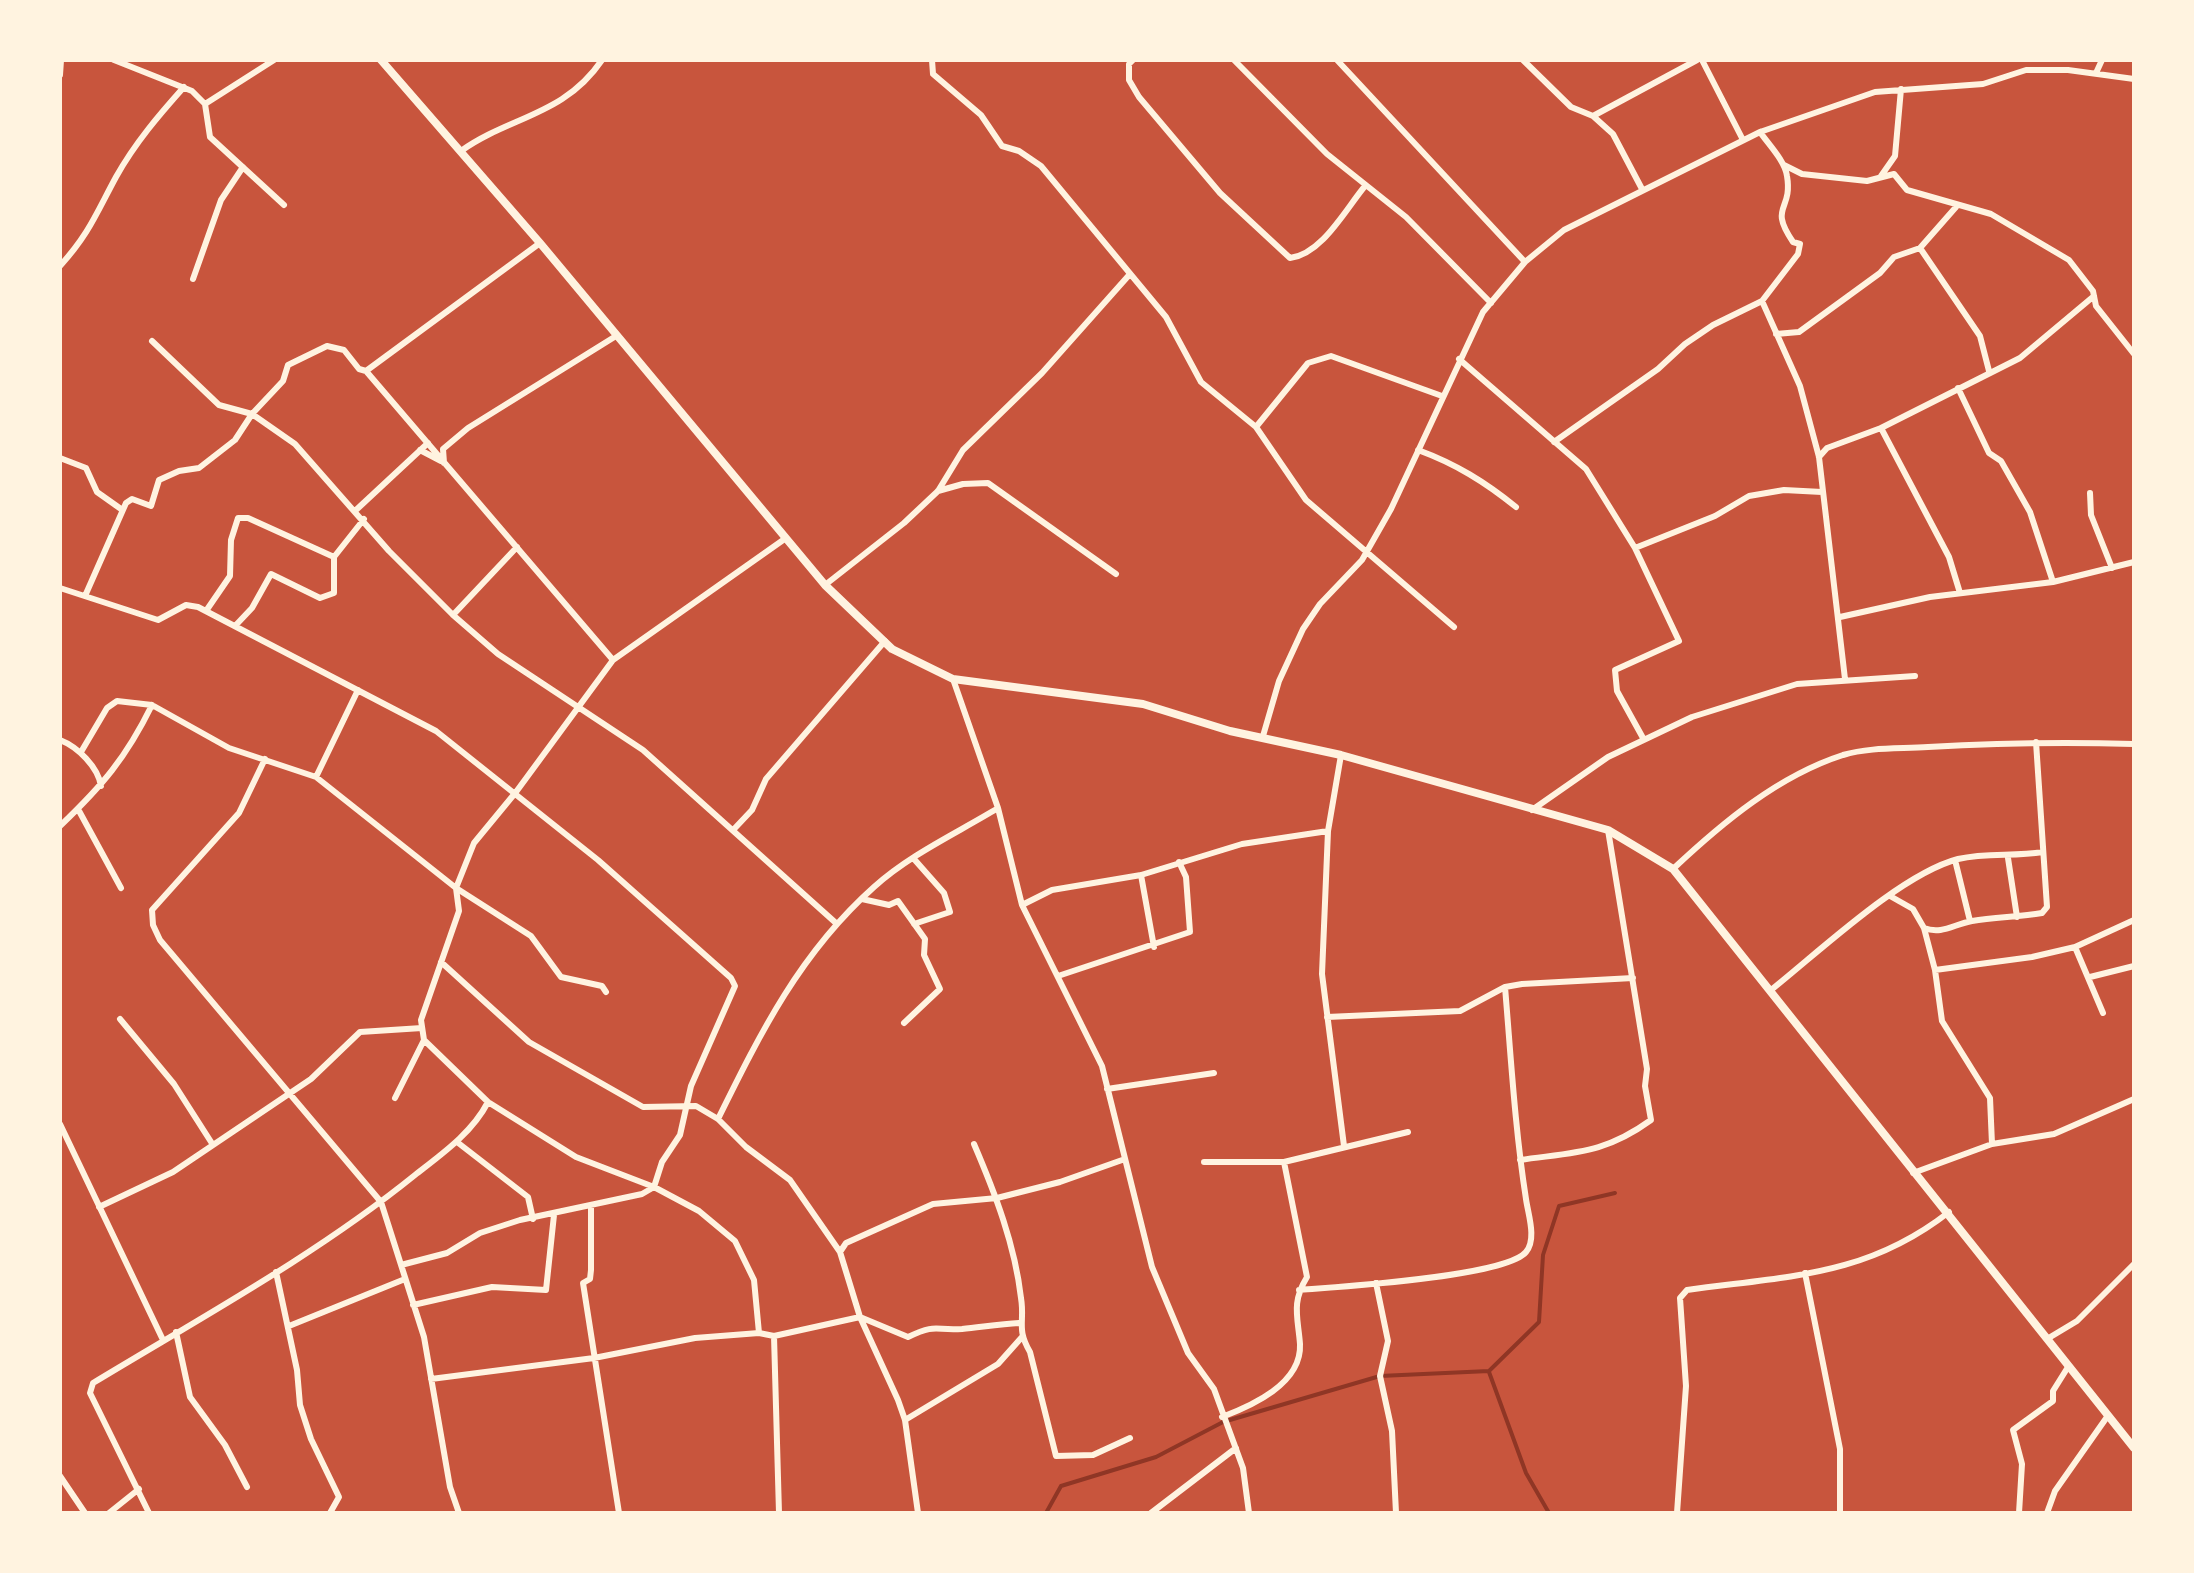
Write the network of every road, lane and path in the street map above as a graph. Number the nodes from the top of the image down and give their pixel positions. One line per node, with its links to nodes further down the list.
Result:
1 (61, 60): 16 (street)
2 (114, 60): 18 (street)
3 (274, 60): 20 (street)
4 (381, 60): 24 (main road)
5 (602, 60): 24 (street)
6 (932, 60): 36 (street)
7 (1133, 60): 28 (street)
8 (1234, 60): 28 (street)
9 (1337, 60): 34 (street)
10 (1523, 60): 21 (street)
11 (1699, 60): 21 (street); 23 (street)
12 (2025, 60): 14 (street)
13 (2102, 60): 15 (street)
14 (2026, 70): 15 (street); 19 (street)
15 (2096, 73): 17 (street)
16 (60, 75)
17 (2134, 79)
18 (184, 87): 20 (street); 35 (street)
19 (1901, 89): 22 (street); 27 (street)
20 (205, 104): 26 (street)
21 (1593, 116): 29 (street)
22 (1760, 132): 23 (street); 25 (street)
23 (1743, 140): 29 (street)
24 (461, 151): 32 (main road)
25 (1783, 165): 27 (street); 39 (street)
26 (243, 167): 30 (street); 37 (street)
27 (1881, 176): 31 (street)
28 (1365, 186): 40 (street)
29 (1642, 189): 34 (street)
30 (284, 205)
31 (1956, 207): 33 (street); 38 (street)
32 (540, 243): 42 (main road); 46 (street)
33 (1920, 248): 41 (street); 47 (street)
34 (1525, 262): 40 (street)
35 (60, 266)
36 (1130, 274): 51 (street); 60 (street)
37 (193, 279)
38 (2094, 296): 44 (street); 47 (street)
39 (1762, 301): 41 (street); 53 (street)
40 (1491, 303): 45 (street)
41 (1776, 334): 57 (street)
42 (616, 336): 59 (street); 67 (main road)
43 (152, 341): 50 (street)
44 (2134, 354)
45 (1459, 359): 49 (street); 53 (street)
46 (366, 371): 50 (street); 54 (street)
47 (1989, 371): 48 (street)
48 (1958, 388): 52 (street); 75 (street)
49 (1442, 396): 51 (street); 56 (street)
50 (252, 414): 64 (street); 65 (street)
51 (1256, 427): 70 (street)
52 (1881, 428): 57 (street); 78 (street)
53 (1554, 442): 69 (street)
54 (428, 443): 55 (street); 59 (street)
55 (420, 450): 59 (street); 65 (street)
56 (1418, 450): 63 (street); 70 (street)
57 (1819, 457): 61 (street)
58 (60, 458): 64 (street)
59 (444, 463): 68 (street)
60 (938, 491): 74 (street); 76 (street)
61 (1822, 492): 69 (street); 82 (street)
62 (2090, 493): 73 (street)
63 (1516, 507)
64 (121, 509): 79 (street)
65 (356, 510): 66 (street)
66 (364, 519): 71 (street); 81 (street)
67 (786, 538): 76 (main road); 86 (street)
68 (517, 547): 81 (street); 86 (street)
69 (1635, 548): 94 (street)
70 (1367, 551): 84 (street); 93 (street)
71 (334, 557): 80 (street); 83 (street)
72 (2134, 562): 73 (street)
73 (2112, 568): 75 (street)
74 (1116, 574)
75 (2053, 582): 78 (street)
76 (825, 585): 85 (main road)
77 (60, 588): 79 (street)
78 (1960, 593): 82 (street)
79 (85, 596): 80 (street)
80 (206, 611): 83 (street)
81 (453, 615): 92 (street)
82 (1840, 617): 89 (street)
83 (235, 626): 90 (street)
84 (1454, 627)
85 (885, 641): 88 (main road); 108 (street)
86 (613, 660): 92 (street)
87 (1915, 676): 89 (street)
88 (953, 679): 93 (main road); 104 (street)
89 (1845, 679): 94 (street)
90 (358, 690): 101 (street); 103 (street)
91 (152, 705): 98 (street); 100 (street); 102 (street)
92 (581, 706): 103 (street); 108 (street)
93 (1263, 736): 99 (main road)
94 (1643, 738): 106 (street)
95 (60, 740): 98 (street)
96 (2036, 742): 97 (street); 111 (street); 116 (street)
97 (2134, 744)
98 (81, 752): 102 (street)
99 (1341, 755): 106 (main road); 110 (street)
100 (265, 759): 101 (street); 148 (street)
101 (316, 777): 119 (street)
102 (101, 786): 105 (street)
103 (516, 792): 119 (street); 152 (street)
104 (998, 808): 113 (street); 122 (street)
105 (78, 809): 107 (street); 118 (street)
106 (1532, 810): 109 (main road)
107 (60, 826)
108 (735, 828): 126 (street)
109 (1608, 830): 116 (main road); 136 (street)
110 (1328, 831): 115 (street); 141 (street)
111 (2043, 852): 112 (street); 123 (street)
112 (2008, 858): 114 (street); 123 (street)
113 (914, 859): 121 (street); 127 (street)
114 (1955, 860): 120 (street); 125 (street)
115 (1179, 862): 117 (street); 129 (street)
116 (1673, 869): 138 (main road)
117 (1141, 875): 122 (street); 129 (street)
118 (121, 888)
119 (456, 888): 131 (street); 139 (street)
120 (1890, 896): 128 (street); 138 (street)
121 (862, 899): 126 (street); 127 (street)
122 (1022, 905): 134 (street)
123 (2017, 917): 125 (street)
124 (2134, 920): 130 (street)
125 (1970, 921): 128 (street)
126 (837, 924): 153 (street)
127 (914, 924): 143 (street)
128 (1924, 928): 133 (street)
129 (1154, 947): 134 (street)
130 (2075, 947): 133 (street); 135 (street)
131 (441, 962): 144 (street); 152 (street)
132 (2134, 966): 135 (street)
133 (1935, 970): 159 (street)
134 (1058, 976): 147 (street)
135 (2090, 977): 140 (street)
136 (1633, 978): 137 (street); 163 (street)
137 (1505, 987): 141 (street); 163 (street)
138 (1771, 990): 166 (main road)
139 (606, 992)
140 (2103, 1013)
141 (1327, 1017): 161 (street)
142 (120, 1019): 160 (street)
143 (904, 1023)
144 (422, 1028): 145 (street); 148 (street)
145 (424, 1040): 149 (street); 151 (street)
146 (1214, 1073): 147 (street)
147 (1107, 1089): 162 (street)
148 (287, 1095): 160 (street); 169 (street)
149 (395, 1098)
150 (2134, 1099): 159 (street)
151 (488, 1102): 157 (street); 167 (street)
152 (687, 1106): 153 (street); 167 (street)
153 (718, 1119): 175 (street)
154 (60, 1124): 156 (street)
155 (1408, 1132): 161 (street)
156 (63, 1138): 171 (street)
157 (457, 1142): 169 (street); 174 (street)
158 (974, 1144): 168 (street)
159 (1992, 1144): 166 (street)
160 (213, 1145): 171 (street)
161 (1344, 1146): 165 (street)
162 (1125, 1159): 168 (street); 197 (street)
163 (1520, 1160): 181 (street)
164 (1204, 1162): 165 (street)
165 (1284, 1162): 182 (street)
166 (1913, 1173): 172 (main road)
167 (654, 1187): 170 (street); 188 (street)
168 (997, 1198): 175 (street); 185 (street)
169 (381, 1202): 177 (street); 178 (street)
170 (591, 1206): 173 (street); 193 (street)
171 (99, 1207): 192 (street)
172 (1949, 1212): 179 (street); 191 (main road)
173 (554, 1215): 174 (street); 183 (street)
174 (533, 1219): 177 (street)
175 (840, 1252): 184 (street)
176 (2134, 1264): 191 (street)
177 (401, 1265): 180 (street)
178 (276, 1272): 186 (street); 187 (street)
179 (1805, 1273): 216 (street); 217 (street)
180 (405, 1279): 183 (street); 186 (street)
181 (1376, 1283): 182 (street); 215 (street)
182 (1299, 1290): 197 (street)
183 (413, 1305): 195 (street)
184 (860, 1317): 185 (street); 189 (street); 198 (street)
185 (1019, 1323): 190 (street)
186 (289, 1326): 208 (street)
187 (176, 1332): 192 (street); 203 (street)
188 (759, 1333): 189 (street); 193 (street)
189 (774, 1336): 211 (street)
190 (1022, 1337): 198 (street); 199 (street)
191 (2047, 1339): 194 (main road)
192 (163, 1340): 204 (street)
193 (594, 1358): 195 (street); 210 (street)
194 (2068, 1367): 196 (main road); 218 (street)
195 (431, 1379): 209 (street)
196 (2107, 1417): 201 (main road); 219 (street)
197 (1222, 1418): 200 (street)
198 (905, 1420): 212 (street)
199 (1130, 1438)
200 (1236, 1448): 213 (street); 214 (street)
201 (2134, 1448)
202 (60, 1476): 205 (street)
203 (247, 1487)
204 (139, 1489): 206 (street); 207 (street)
205 (85, 1513)
206 (109, 1513)
207 (149, 1513)
208 (330, 1513)
209 (459, 1513)
210 (619, 1513)
211 (779, 1513)
212 (918, 1513)
213 (1151, 1513)
214 (1249, 1513)
215 (1396, 1513)
216 (1677, 1513)
217 (1840, 1513)
218 (2019, 1513)
219 (2047, 1513)

